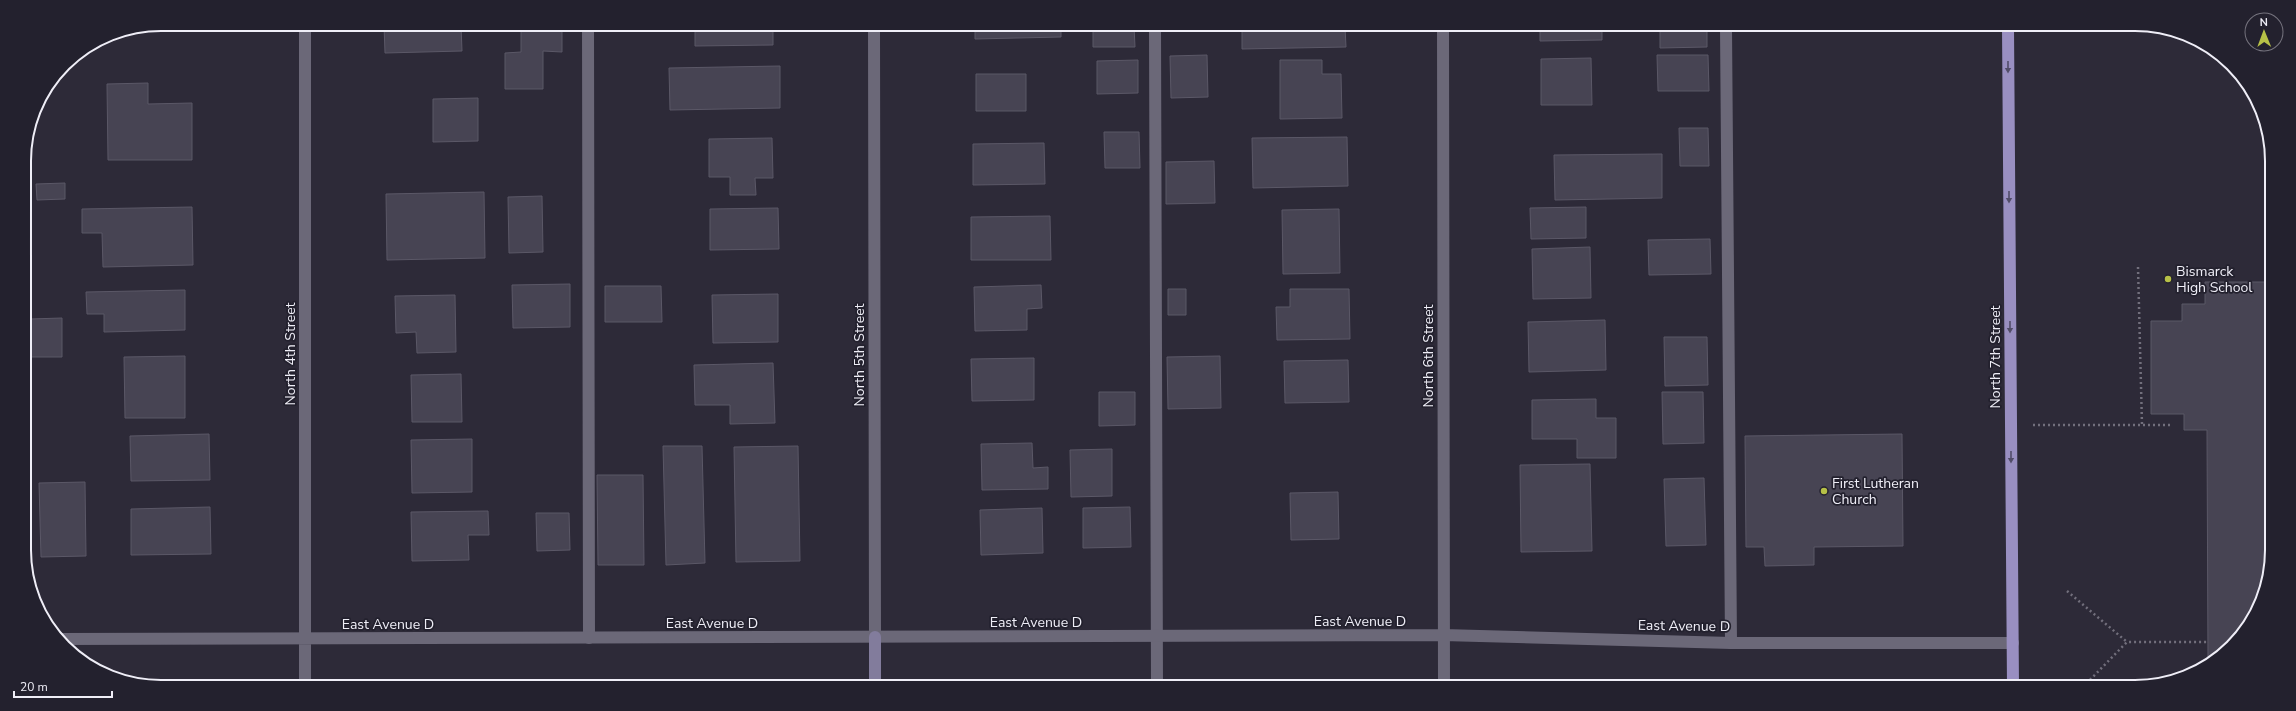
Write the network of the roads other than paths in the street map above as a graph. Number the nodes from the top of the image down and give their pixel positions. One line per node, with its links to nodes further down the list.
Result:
1 (305, 31): 13 (street, North 4th Street)
2 (588, 31): 11 (street)
3 (874, 31): 10 (street, North 5th Street)
4 (1155, 31): 9 (street)
5 (1443, 31): 8 (street, North 6th Street)
6 (1726, 31): 14 (street)
7 (2008, 31): 15 (main road, North 7th Street, one-way to 15)
8 (1443, 635): 9 (street, East Avenue D); 14 (street, East Avenue D); 19 (street, North 6th Street)
9 (1157, 636): 10 (street, East Avenue D); 18 (street)
10 (875, 637): 11 (street, East Avenue D); 17 (street, North 5th Street)
11 (589, 638): 13 (street, East Avenue D)
12 (66, 639): 13 (street, East Avenue D)
13 (305, 640): 16 (street, North 4th Street)
14 (1731, 643): 15 (street, East Avenue D)
15 (2013, 643): 20 (main road, North 7th Street)
16 (305, 680)
17 (875, 680)
18 (1157, 680)
19 (1444, 680)
20 (2013, 680)

